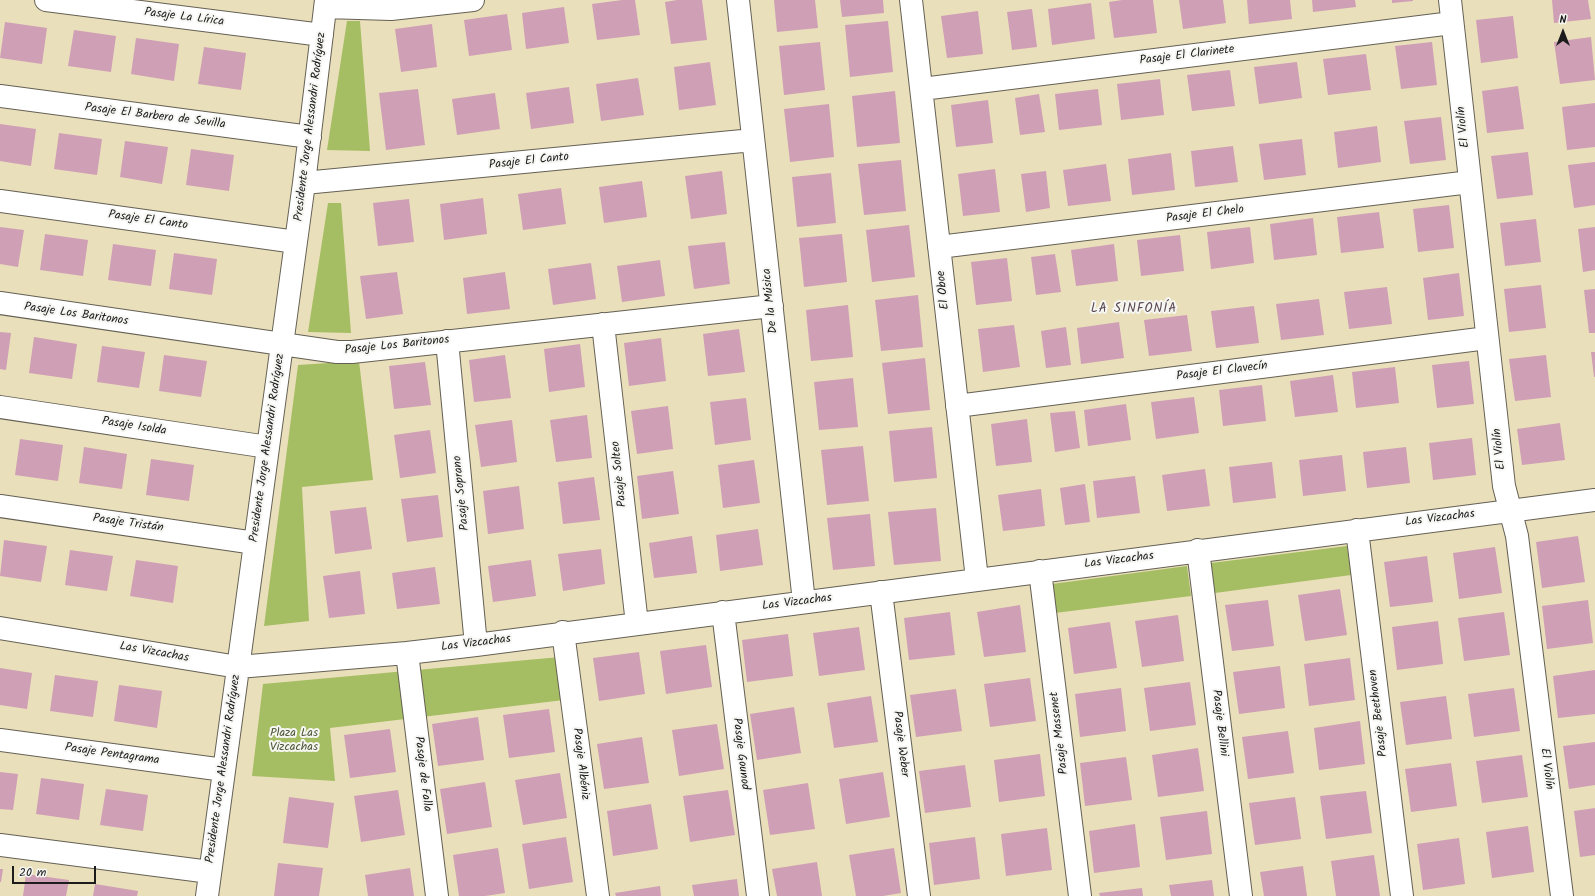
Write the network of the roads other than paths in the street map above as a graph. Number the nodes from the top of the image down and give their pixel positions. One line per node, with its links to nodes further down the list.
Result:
1 (46, 0): 8 (street, Pasaje La Lírica)
2 (473, 0): 6 (street)
3 (738, 0): 12 (street, De la Música)
4 (911, 0): 9 (street, El Oboe)
5 (1450, 0): 7 (street, El Violín)
6 (326, 4): 8 (street, Presidente Jorge Alessandri Rodríguez)
7 (1452, 22): 9 (street, Pasaje El Clarinete); 13 (street, El Violín)
8 (322, 35): 11 (street, Presidente Jorge Alessandri Rodríguez)
9 (922, 89): 17 (street, El Oboe)
10 (0, 96): 11 (street, Pasaje El Barbero de Sevilla)
11 (310, 137): 14 (street, Presidente Jorge Alessandri Rodríguez)
12 (753, 140): 14 (street, Pasaje El Canto); 19 (street, De la Música)
13 (1470, 182): 17 (street, Pasaje El Chelo); 21 (street, El Violín)
14 (304, 183): 16 (street, Presidente Jorge Alessandri Rodríguez)
15 (0, 200): 16 (street, Pasaje El Canto)
16 (296, 242): 23 (street, Presidente Jorge Alessandri Rodríguez)
17 (940, 247): 24 (street, El Oboe)
18 (0, 303): 23 (street, Pasaje Los Baritonos)
19 (772, 306): 20 (street, Pasaje Los Baritonos); 36 (street, De la Música)
20 (603, 324): 22 (street, Pasaje Los Baritonos); 38 (street, Pasaje Solteo)
21 (1487, 338): 24 (street, Pasaje El Clavecín); 29 (street, El Violín)
22 (447, 341): 23 (street, Pasaje Los Baritonos); 41 (street, Pasaje Soprano)
23 (282, 345): 26 (street, Presidente Jorge Alessandri Rodríguez)
24 (957, 406): 34 (street, El Oboe)
25 (0, 407): 26 (street, Pasaje Isolda)
26 (268, 448): 31 (street, Presidente Jorge Alessandri Rodríguez)
27 (1595, 500): 29 (street, Las Vizcachas)
28 (0, 506): 31 (street, Pasaje Tristán)
29 (1510, 510): 30 (street, Las Vizcachas); 56 (street, El Violín)
30 (1357, 530): 32 (street, Las Vizcachas); 55 (street, Pasaje Beethoven)
31 (255, 542): 43 (street, Presidente Jorge Alessandri Rodríguez)
32 (1198, 550): 33 (street, Las Vizcachas); 54 (street, Pasaje Bellini)
33 (1040, 571): 34 (street, Las Vizcachas); 53 (street, Pasaje Massenet)
34 (977, 579): 35 (street, Las Vizcachas)
35 (881, 592): 36 (street, Las Vizcachas); 52 (street, Pasaje Weber)
36 (804, 602): 37 (street, Las Vizcachas)
37 (723, 612): 38 (street, Las Vizcachas); 51 (street, Pasaje Gounod)
38 (637, 624): 40 (street, Las Vizcachas)
39 (0, 628): 43 (street, Las Vizcachas)
40 (563, 632): 41 (street, Las Vizcachas); 50 (street, Pasaje Albéniz)
41 (476, 645): 42 (street, Las Vizcachas)
42 (406, 652): 43 (street, Las Vizcachas); 49 (street, Pasaje de Falla)
43 (238, 667): 45 (street, Presidente Jorge Alessandri Rodríguez)
44 (0, 740): 45 (street, Pasaje Pentagrama)
45 (224, 770): 47 (street, Presidente Jorge Alessandri Rodríguez)
46 (0, 845): 47 (street)
47 (210, 872): 48 (street, Presidente Jorge Alessandri Rodríguez)
48 (207, 896)
49 (437, 896)
50 (598, 896)
51 (758, 896)
52 (919, 896)
53 (1080, 896)
54 (1241, 896)
55 (1402, 896)
56 (1562, 896)

